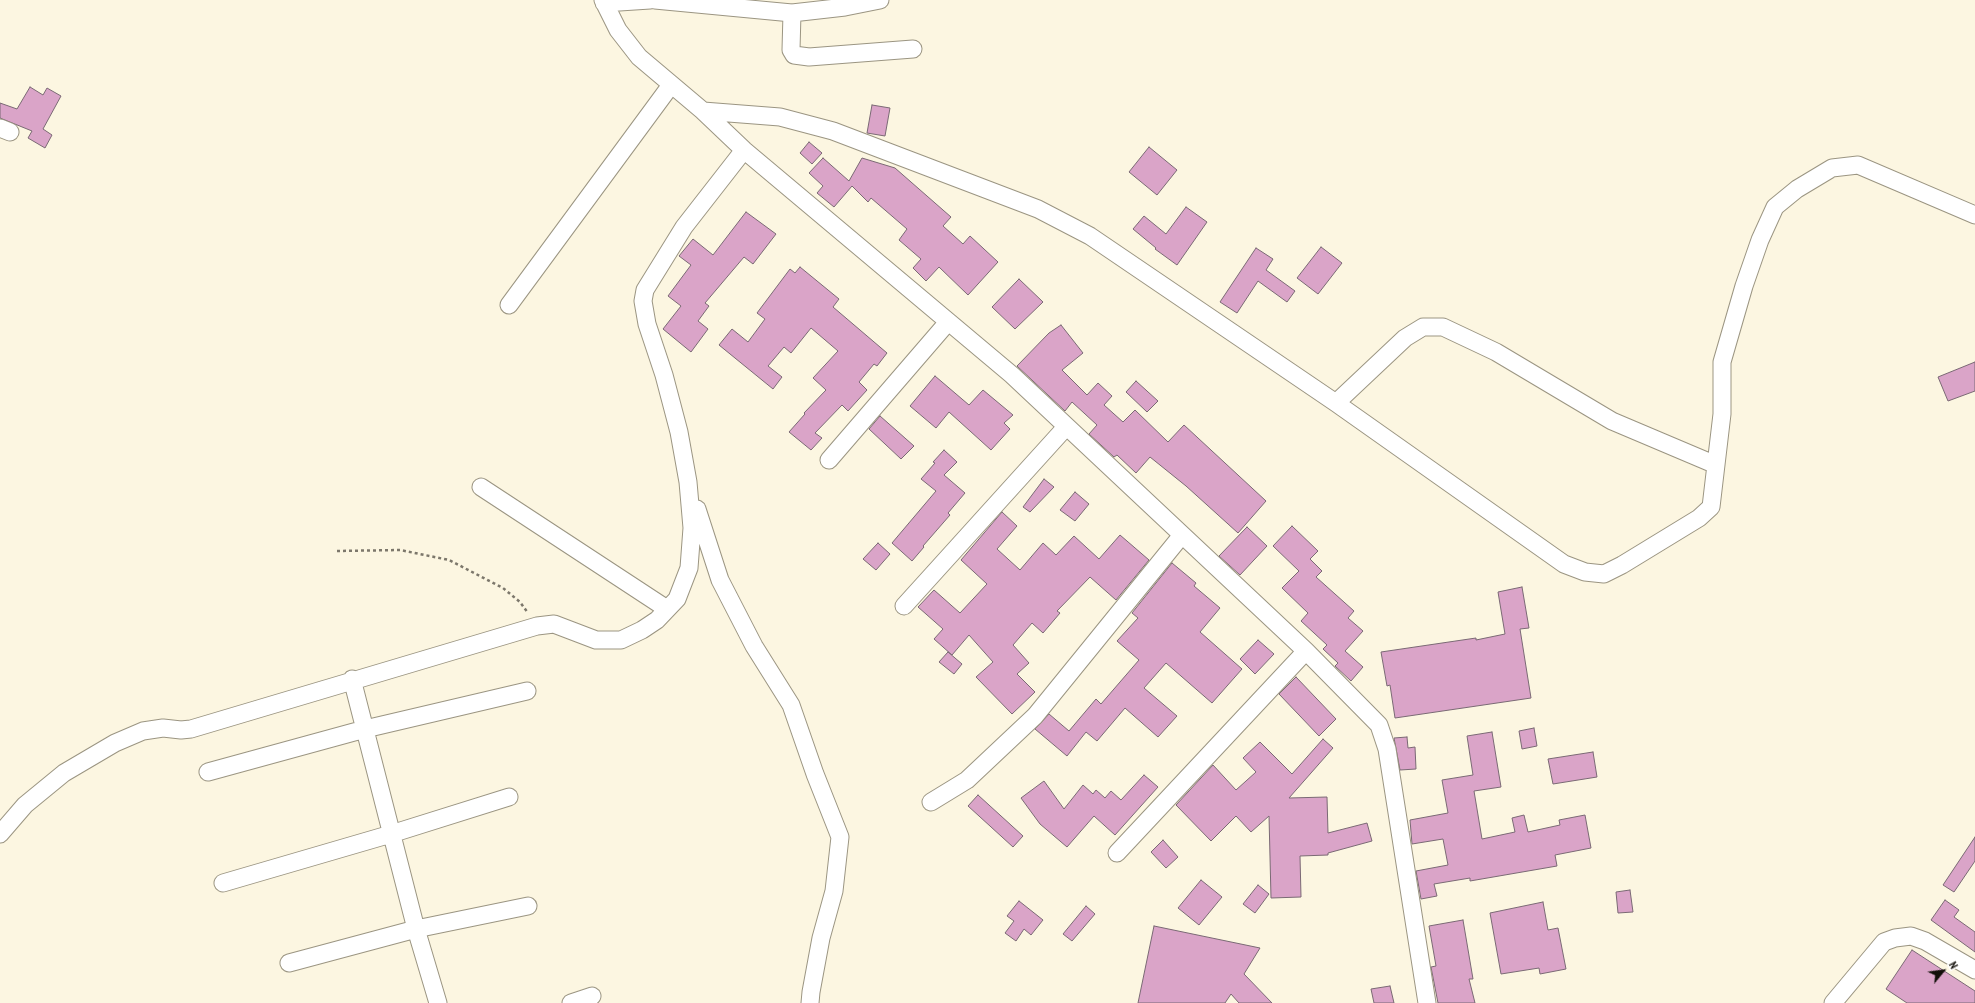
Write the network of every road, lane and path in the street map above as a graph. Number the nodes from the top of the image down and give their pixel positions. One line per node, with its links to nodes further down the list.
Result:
1 (650, 0): 4 (street)
2 (655, 0): 5 (street)
3 (880, 0): 5 (street)
4 (604, 2): 7 (street)
5 (792, 13): 6 (street)
6 (913, 49)
7 (671, 85): 8 (street); 11 (street)
8 (703, 112): 9 (street); 13 (street)
9 (744, 150): 12 (street); 17 (street)
10 (1975, 215): 16 (street)
11 (509, 305)
12 (948, 322): 14 (street); 15 (street)
13 (1336, 404): 16 (street); 16 (street)
14 (1066, 427): 19 (street); 21 (street)
15 (829, 460)
16 (1716, 465)
17 (688, 482): 22 (street); 42 (street)
18 (482, 487): 22 (street)
19 (1182, 535): 24 (street); 30 (street)
20 (337, 551): 23 (path)
21 (904, 606)
22 (667, 609): 23 (street)
23 (537, 626): 25 (street)
24 (1306, 651): 33 (street); 43 (street)
25 (352, 679): 27 (street); 31 (street)
26 (527, 691): 27 (street)
27 (365, 729): 28 (street); 32 (street)
28 (208, 772)
29 (509, 796): 32 (street)
30 (931, 802)
31 (0, 834)
32 (391, 834): 34 (street); 36 (street)
33 (1117, 853)
34 (223, 883)
35 (528, 906): 36 (street)
36 (416, 929): 37 (street); 40 (street)
37 (289, 963)
38 (1975, 970): 44 (street)
39 (592, 996): 41 (street)
40 (438, 1003)
41 (570, 1003)
42 (810, 1003)
43 (1427, 1003)
44 (1833, 1003)

